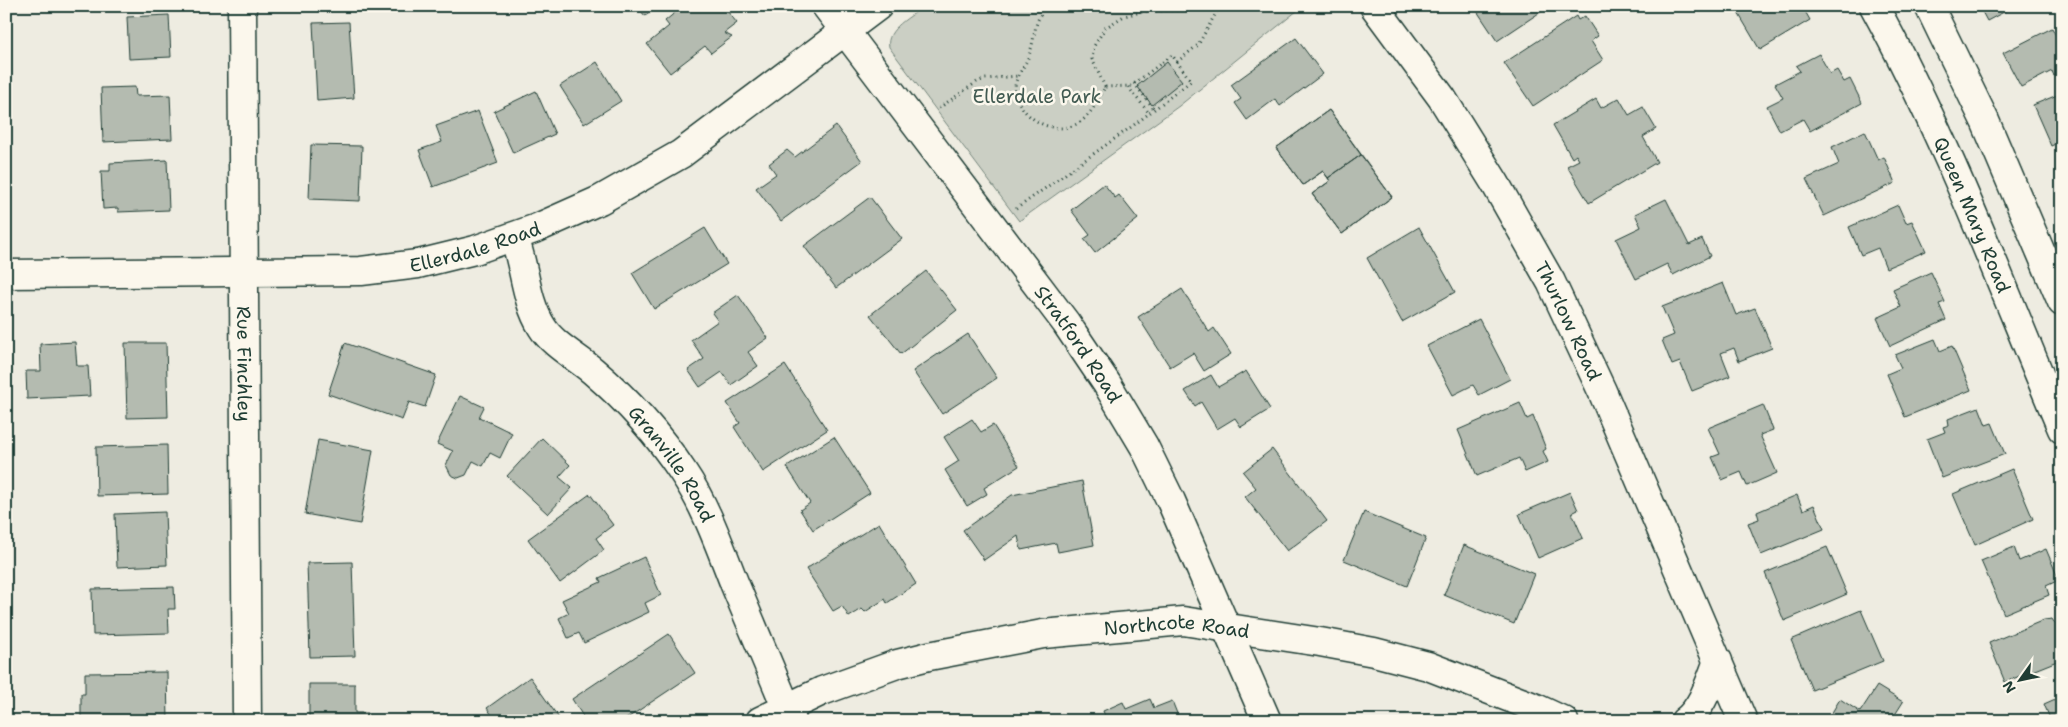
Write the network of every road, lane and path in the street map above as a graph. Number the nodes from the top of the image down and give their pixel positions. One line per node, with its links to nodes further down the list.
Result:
1 (242, 6): 21 (street, Rue Finchley)
2 (826, 6): 10 (street, Stratford Road)
3 (878, 6): 10 (street, Ellerdale Road)
4 (1046, 6): 12 (path)
5 (1199, 6): 15 (path)
6 (1220, 6): 11 (path)
7 (1374, 6): 26 (street, Thurlow Road)
8 (1874, 6): 24 (street, Queen Mary Road)
9 (1929, 6): 23 (street)
10 (845, 31): 20 (street, Ellerdale Road); 25 (street, Stratford Road)
11 (1177, 62): 13 (path); 16 (path)
12 (1018, 76): 15 (path); 17 (path)
13 (1134, 83): 14 (path); 16 (path)
14 (1128, 86): 15 (path); 18 (path)
15 (1105, 87)
16 (1154, 109): 18 (path)
17 (935, 111)
18 (1149, 113): 19 (path)
19 (1012, 212)
20 (514, 237): 21 (street, Ellerdale Road); 27 (street, Granville Road)
21 (244, 272): 22 (street, Ellerdale Road); 28 (street, Rue Finchley)
22 (6, 274)
23 (2062, 302)
24 (2062, 429)
25 (1225, 628): 27 (street, Northcote Road); 30 (street, Stratford Road); 31 (street, Northcote Road)
26 (1718, 661): 32 (street); 33 (street, Thurlow Road)
27 (790, 714): 29 (street, Northcote Road)
28 (247, 721)
29 (760, 721)
30 (1267, 721)
31 (1564, 721)
32 (1685, 721)
33 (1743, 721)

